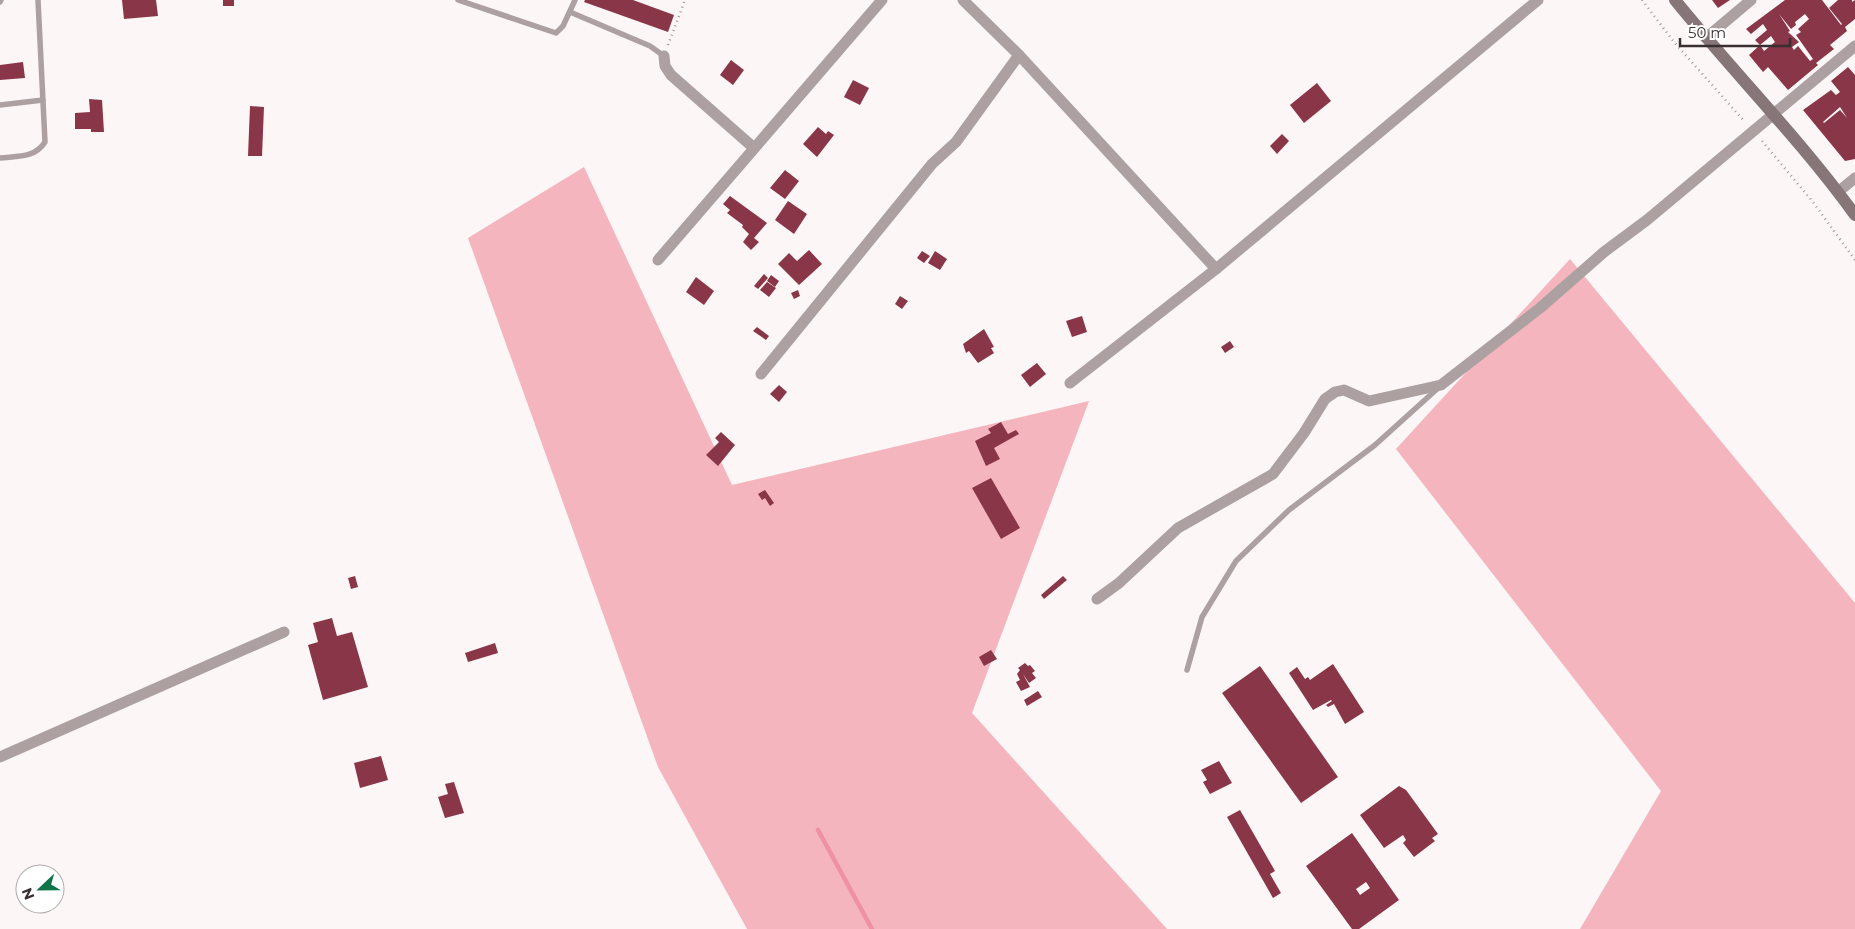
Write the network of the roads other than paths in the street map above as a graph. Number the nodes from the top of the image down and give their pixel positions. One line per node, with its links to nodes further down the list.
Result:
1 (38, 0): 14 (lane)
2 (458, 0): 9 (lane)
3 (574, 0): 9 (lane)
4 (882, 0): 17 (street)
5 (963, 0): 12 (street)
6 (1538, 0): 23 (street)
7 (1675, 0): 10 (street)
8 (1751, 0): 10 (street)
9 (570, 12): 13 (lane)
10 (1706, 38): 16 (street)
11 (1855, 46): 16 (street)
12 (1019, 55): 23 (street); 24 (street)
13 (664, 56): 17 (street)
14 (43, 100): 15 (lane); 18 (lane)
15 (0, 105)
16 (1774, 113): 20 (street); 26 (street)
17 (754, 148): 22 (street)
18 (0, 158)
19 (1855, 178): 20 (street)
20 (1838, 192): 21 (street)
21 (1855, 215)
22 (658, 260)
23 (1216, 269): 25 (street)
24 (761, 374)
25 (1070, 383)
26 (1441, 385): 27 (street); 29 (lane)
27 (1097, 599)
28 (284, 632): 30 (street)
29 (1187, 670)
30 (0, 757)

